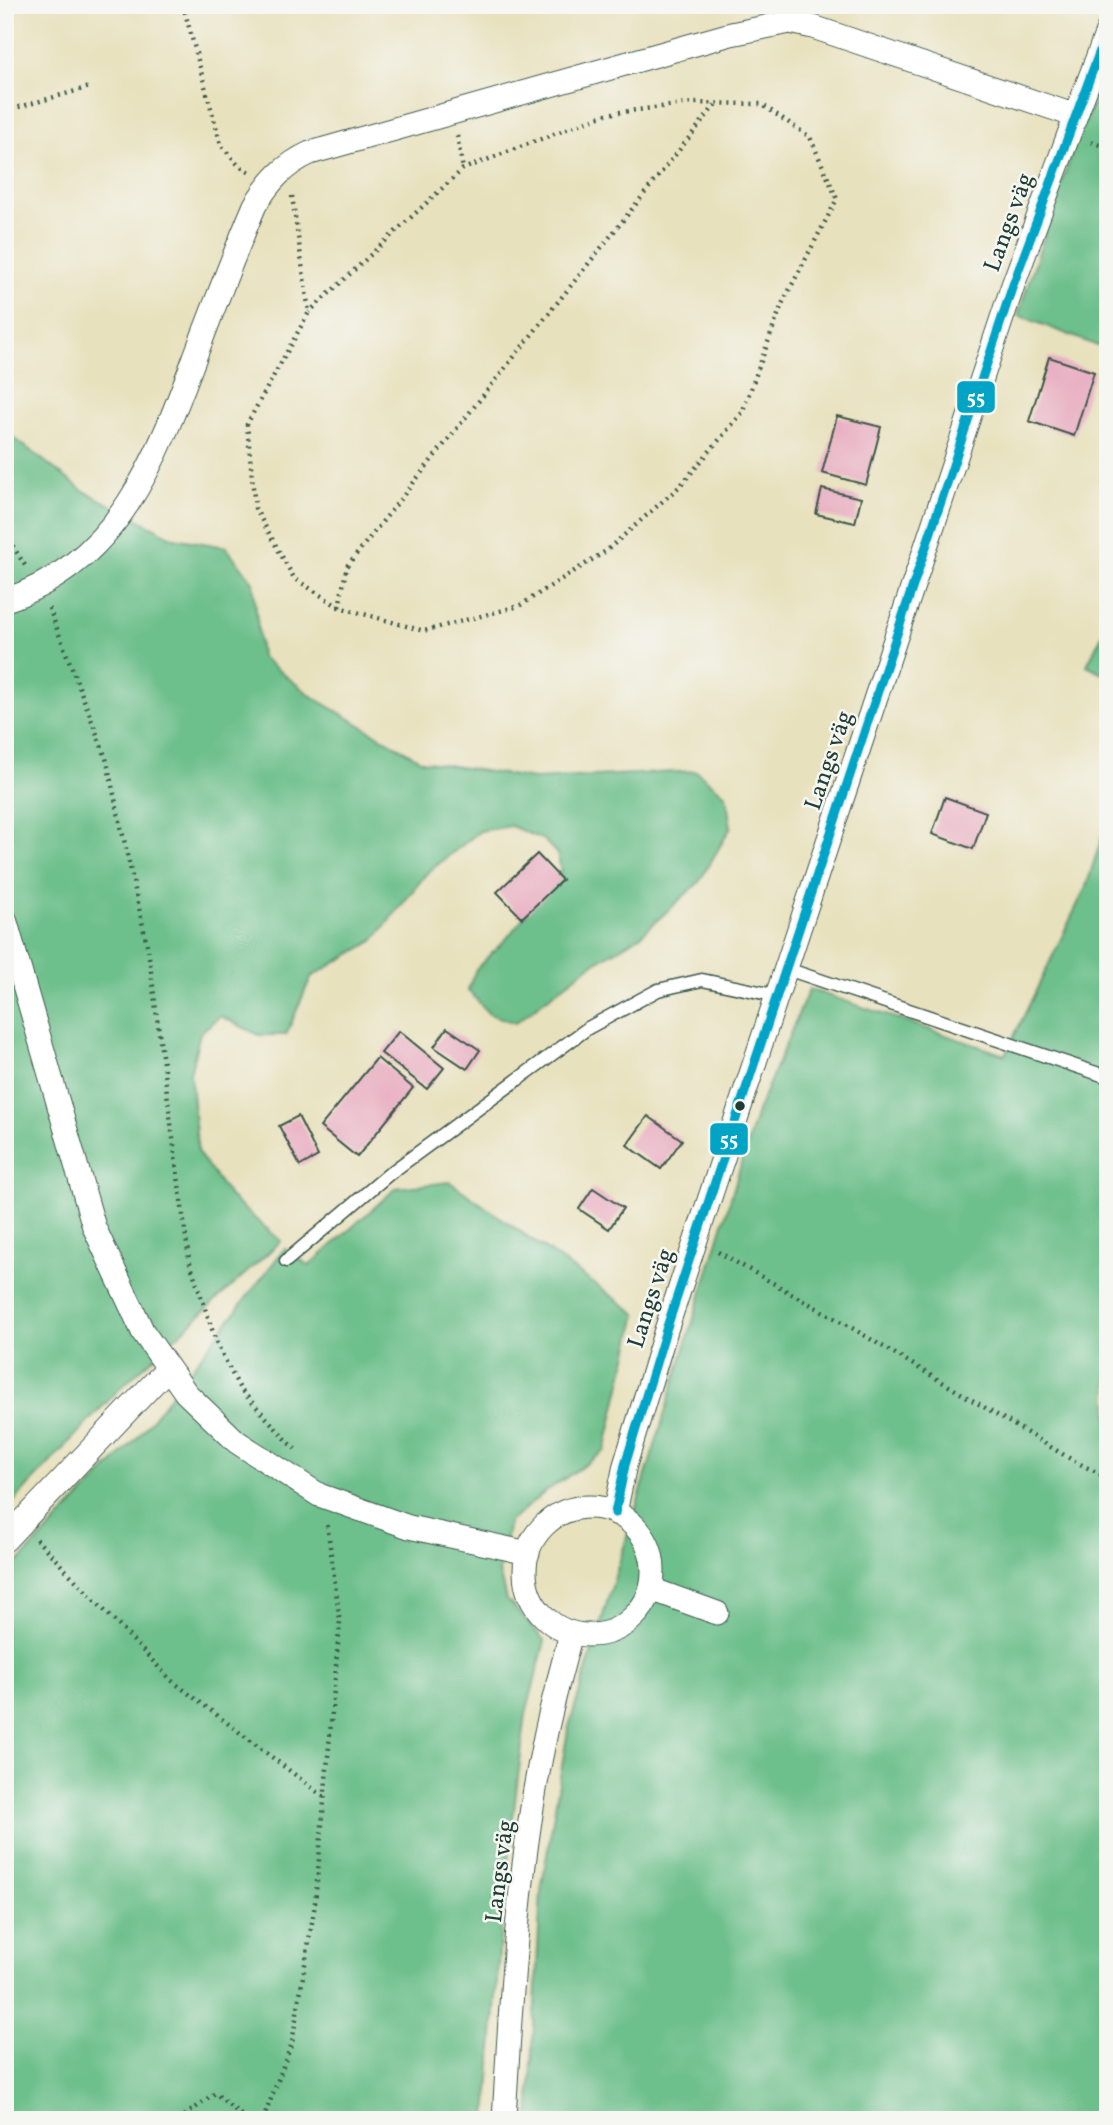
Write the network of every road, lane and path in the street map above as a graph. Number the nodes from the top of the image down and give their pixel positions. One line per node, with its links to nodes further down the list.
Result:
1 (183, 5): 10 (path)
2 (1108, 29): 7 (street, Langs väg)
3 (90, 87): 5 (path)
4 (717, 103): 9 (path); 15 (path); 15 (path)
5 (5, 111)
6 (453, 113): 7 (street); 8 (street); 9 (path)
7 (1073, 115): 17 (street, Langs väg)
8 (287, 164): 10 (street); 11 (path)
9 (463, 169): 11 (path)
10 (268, 184): 13 (street)
11 (309, 312): 15 (path)
12 (5, 534): 13 (path)
13 (40, 588): 14 (street); 23 (path)
14 (5, 600)
15 (339, 607)
16 (5, 919): 22 (street)
17 (787, 969): 18 (street, Langs väg); 19 (lane)
18 (778, 996): 20 (street, Langs väg); 21 (lane)
19 (1108, 1077)
20 (696, 1240): 24 (path); 26 (street, Langs väg)
21 (286, 1261)
22 (168, 1367): 25 (street); 27 (street)
23 (300, 1458)
24 (1108, 1478)
25 (319, 1495): 28 (street); 32 (path)
26 (615, 1513): 28 (street); 29 (street)
27 (13, 1531): 32 (path)
28 (528, 1553): 31 (street)
29 (651, 1590): 30 (street); 31 (street)
30 (717, 1613)
31 (571, 1633): 36 (street, Langs väg)
32 (324, 1797): 35 (path)
33 (179, 2120): 34 (path)
34 (247, 2120)
35 (263, 2120)
36 (504, 2120)

